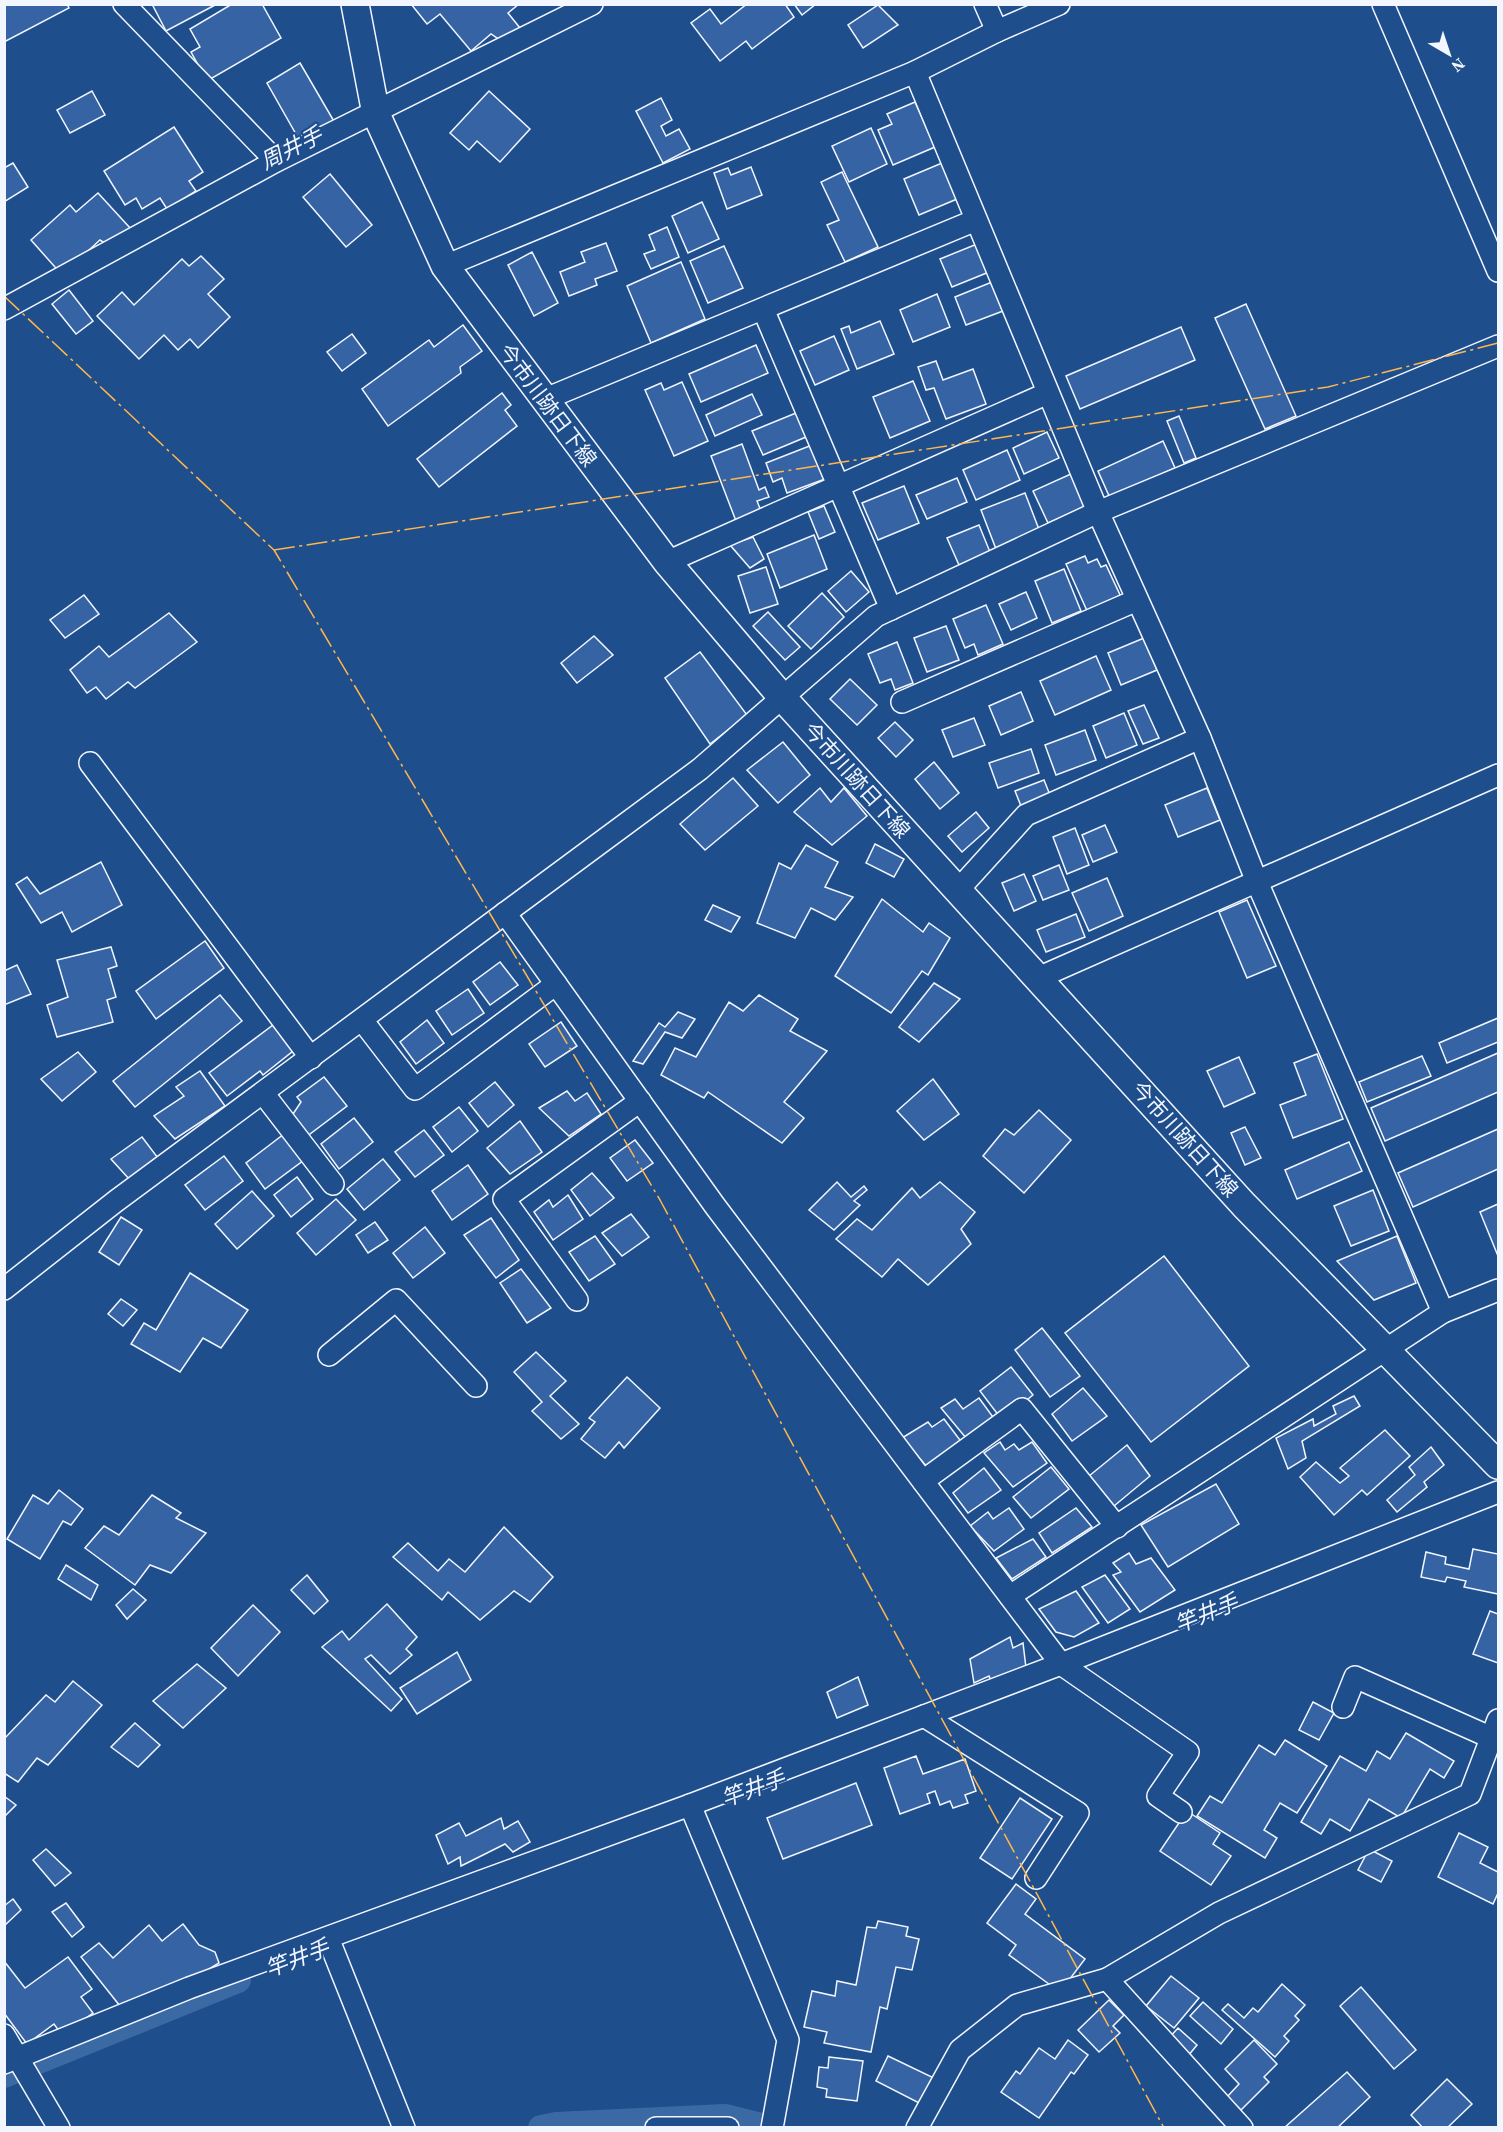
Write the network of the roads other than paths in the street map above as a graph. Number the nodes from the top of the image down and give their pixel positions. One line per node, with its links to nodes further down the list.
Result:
1 (124, 4): 10 (street)
2 (355, 4): 9 (street, 今市川跡日下線)
3 (592, 4): 9 (street)
4 (985, 4): 7 (street)
5 (1059, 4): 7 (street)
6 (1383, 4): 13 (street)
7 (997, 31): 8 (street)
8 (915, 72): 11 (street); 12 (street)
9 (376, 114): 10 (street); 12 (street, 今市川跡日下線)
10 (276, 161): 14 (street)
11 (976, 220): 15 (street); 17 (street)
12 (445, 266): 18 (street, 今市川跡日下線)
13 (1498, 271)
14 (4, 309)
15 (763, 309): 18 (street); 19 (street)
16 (1498, 346): 20 (street)
17 (1048, 393): 19 (street); 20 (street)
18 (543, 400): 21 (street, 今市川跡日下線)
19 (837, 488): 21 (street); 23 (street)
20 (1098, 512): 22 (street); 23 (street)
21 (667, 562): 24 (street, 今市川跡日下線)
22 (1137, 600): 25 (street); 26 (street)
23 (891, 609): 24 (street)
24 (781, 696): 30 (street, 今市川跡日下線); 31 (street)
25 (902, 702)
26 (1200, 738): 29 (street); 30 (street)
27 (90, 763): 35 (street)
28 (1498, 775): 29 (street)
29 (1257, 882): 32 (street); 42 (street)
30 (958, 890): 32 (street, 今市川跡日下線)
31 (505, 913): 33 (street); 34 (street)
32 (1038, 978): 43 (street, 今市川跡日下線)
33 (556, 984): 34 (street); 37 (street)
34 (362, 1020): 35 (street)
35 (311, 1058): 36 (street)
36 (263, 1093): 38 (street); 39 (street)
37 (640, 1101): 41 (street); 47 (street)
38 (333, 1184)
39 (4, 1289)
40 (1498, 1290): 42 (street)
41 (577, 1300)
42 (1443, 1312): 43 (street)
43 (1387, 1350): 46 (street, 今市川跡日下線); 49 (street)
44 (329, 1355): 45 (street)
45 (476, 1386)
46 (1498, 1465)
47 (923, 1481): 49 (street); 50 (street)
48 (1498, 1492): 51 (street)
49 (1117, 1527): 50 (street)
50 (1010, 1596): 51 (street)
51 (1061, 1664): 53 (street); 56 (street)
52 (1343, 1707): 54 (street)
53 (924, 1716): 55 (street); 57 (street)
54 (1495, 1729): 59 (street)
55 (690, 1805): 58 (street); 66 (street)
56 (1181, 1812)
57 (1036, 1878)
58 (328, 1938): 61 (street); 63 (street)
59 (1107, 1979): 67 (street); 68 (street)
60 (4, 2035): 61 (street)
61 (12, 2060): 62 (street)
62 (59, 2127)
63 (404, 2127)
64 (656, 2127): 65 (street)
65 (728, 2127)
66 (772, 2127)
67 (917, 2127)
68 (1242, 2127)

